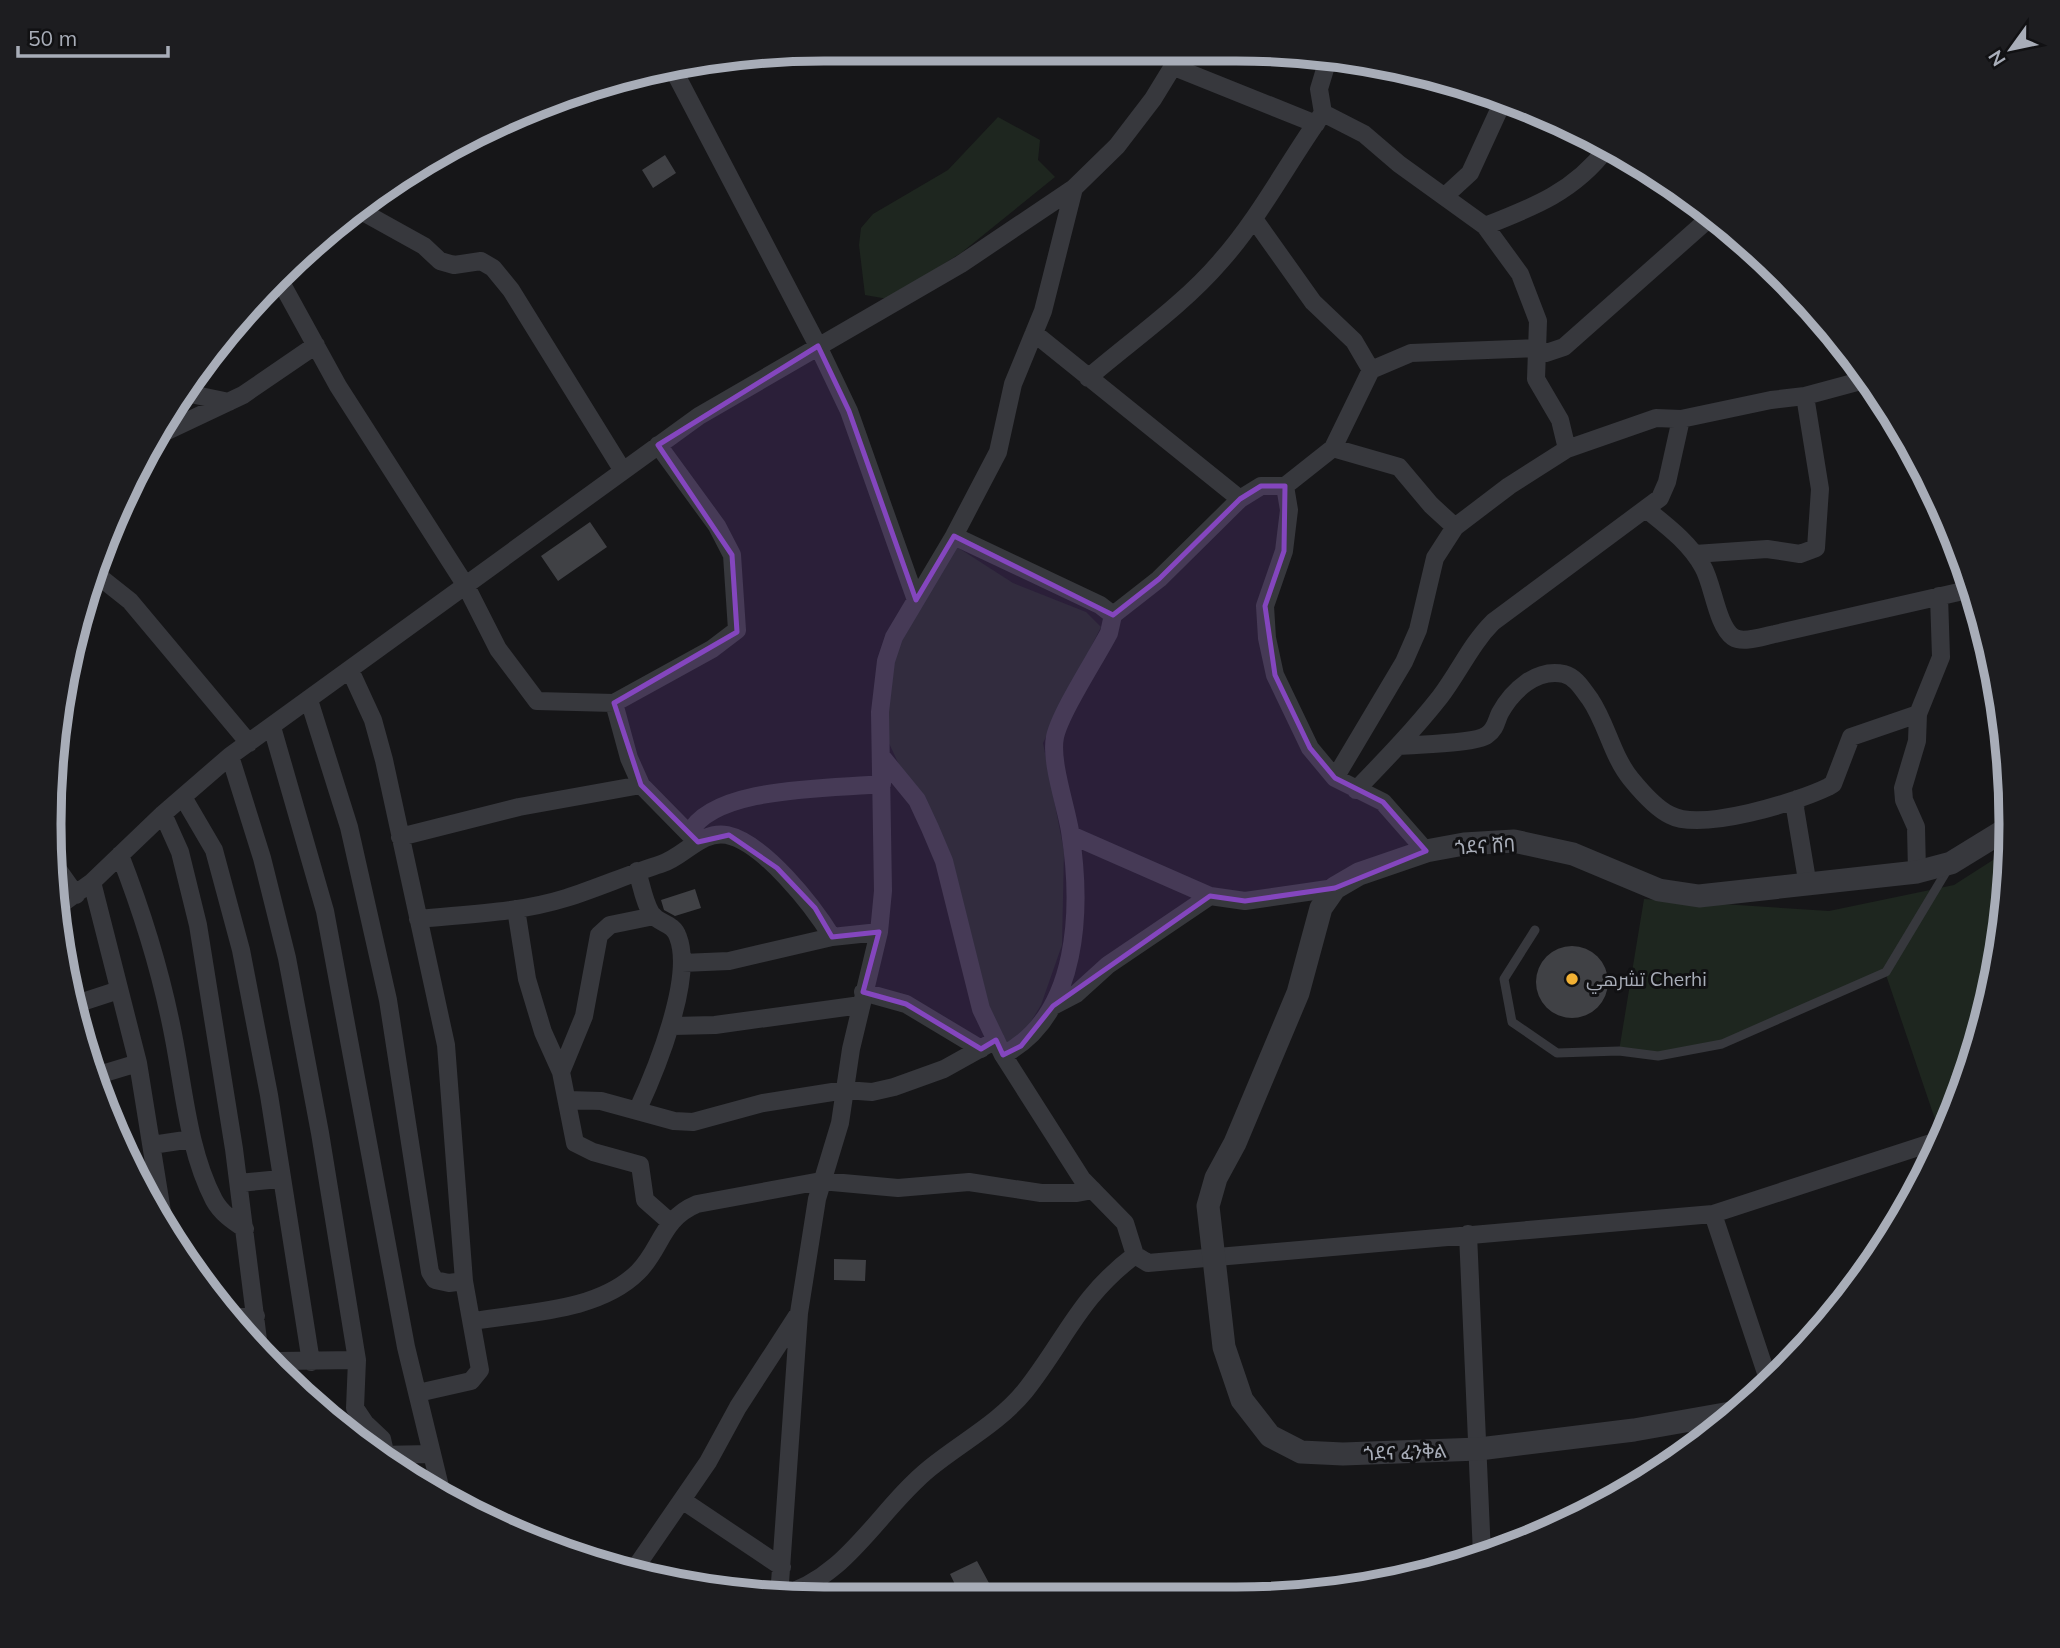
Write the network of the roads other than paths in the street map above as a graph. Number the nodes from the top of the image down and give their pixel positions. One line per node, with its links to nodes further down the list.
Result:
1 (1177, 61): 2 (street)
2 (1174, 67): 6 (street); 8 (street)
3 (1326, 67): 6 (street)
4 (677, 76): 17 (street)
5 (1500, 109): 9 (street)
6 (1320, 119): 9 (street); 11 (street)
7 (1601, 155): 13 (street)
8 (1074, 188): 15 (street); 17 (street)
9 (1445, 196): 13 (street)
10 (367, 214): 30 (street)
11 (1254, 219): 19 (street); 20 (street)
12 (1704, 223): 18 (street)
13 (1485, 226): 18 (street)
14 (283, 287): 16 (street)
15 (1034, 332): 20 (street); 35 (street)
16 (316, 345): 24 (street); 38 (street)
17 (818, 346): 27 (street); 41 (street)
18 (1538, 348): 19 (street); 29 (street)
19 (1371, 370): 28 (street)
20 (1088, 378): 32 (street)
21 (1857, 382): 23 (street)
22 (194, 394): 24 (street)
23 (1805, 396): 25 (street); 36 (street)
24 (229, 402): 26 (street)
25 (1681, 419): 29 (street); 33 (street)
26 (172, 429)
27 (658, 445): 30 (street); 45 (street)
28 (1333, 448): 31 (street); 34 (street)
29 (1567, 449): 34 (street)
30 (623, 471): 38 (street)
31 (1285, 486): 32 (street); 52 (street)
32 (1240, 499): 42 (street)
33 (1646, 509): 36 (street); 49 (street)
34 (1455, 527): 52 (street)
35 (954, 536): 41 (street); 42 (street)
36 (1695, 554): 40 (street)
37 (102, 579): 48 (street)
38 (466, 586): 43 (street); 45 (street)
39 (1962, 591): 40 (street)
40 (1939, 596): 46 (street)
41 (916, 600): 51 (street)
42 (1113, 615): 60 (street)
43 (350, 670): 44 (street); 61 (street)
44 (309, 700): 47 (street); 108 (street)
45 (614, 703): 54 (street)
46 (1919, 715): 57 (street); 67 (street)
47 (272, 727): 48 (street); 118 (street)
48 (249, 743): 50 (street)
49 (1399, 746): 55 (street); 57 (street)
50 (230, 756): 56 (street); 115 (street)
51 (881, 756): 53 (street); 87 (street)
52 (1335, 778): 55 (street)
53 (882, 784): 62 (street); 79 (street)
54 (640, 785): 61 (street); 62 (street)
55 (1356, 790): 63 (street)
56 (183, 797): 58 (street); 97 (street)
57 (1797, 799): 70 (street)
58 (163, 814): 64 (street); 99 (street)
59 (1999, 834): 65 (street, ጎደና ሸባ)
60 (1071, 835): 73 (street); 85 (street)
61 (400, 836): 77 (street)
62 (693, 838): 66 (street); 80 (street)
63 (1426, 851): 70 (street, ጎደና ሸባ); 71 (street, ጎደና ሸባ)
64 (120, 855): 69 (street); 94 (street)
65 (1951, 863): 67 (street, ጎደና ሸባ); 78 (lane)
66 (637, 871): 75 (street); 76 (street)
67 (1917, 872): 70 (street, ጎደና ሸባ)
68 (63, 877): 72 (street)
69 (92, 882): 72 (street); 82 (street)
70 (1808, 886)
71 (1335, 888): 73 (street); 107 (street, ጎደና ፈንቅል)
72 (76, 895): 74 (street)
73 (1210, 896): 85 (street)
74 (66, 901)
75 (516, 909): 77 (street); 89 (street)
76 (654, 916): 81 (street); 89 (street)
77 (418, 919): 108 (street)
78 (1535, 930)
79 (879, 932): 80 (street); 83 (street)
80 (831, 937): 81 (street)
81 (682, 963): 86 (street)
82 (119, 990): 84 (street); 88 (street)
83 (862, 998): 86 (street); 87 (street); 91 (street)
84 (83, 1002)
85 (1053, 1006): 87 (street)
86 (673, 1026): 93 (street)
87 (993, 1048): 91 (street); 100 (street)
88 (138, 1063): 90 (street); 96 (street)
89 (561, 1072): 92 (street)
90 (104, 1073)
91 (845, 1090): 93 (street); 98 (street)
92 (568, 1100): 93 (street); 103 (street)
93 (638, 1109)
94 (192, 1139): 96 (street); 104 (street)
95 (1928, 1144): 102 (street)
96 (152, 1145): 101 (street)
97 (280, 1179): 99 (street); 116 (street)
98 (821, 1181): 100 (street); 103 (street); 109 (street)
99 (239, 1183): 104 (street)
100 (1093, 1190): 106 (street)
101 (160, 1199)
102 (1713, 1214): 105 (street); 117 (street)
103 (670, 1222): 112 (street)
104 (245, 1229): 110 (street)
105 (1468, 1234): 107 (street); 121 (street)
106 (1135, 1255): 107 (street); 130 (street)
107 (1212, 1255): 121 (street, ጎደና ፈንቅል)
108 (464, 1280): 112 (street)
109 (799, 1313): 125 (street); 128 (street)
110 (256, 1316): 111 (street); 113 (street)
111 (243, 1317)
112 (474, 1321): 118 (street)
113 (258, 1334)
114 (281, 1359): 116 (street)
115 (357, 1360): 116 (street); 120 (street)
116 (311, 1362)
117 (1766, 1372)
118 (418, 1393): 122 (street)
119 (1717, 1415): 121 (street, ጎደና ፈንቅል)
120 (383, 1445)
121 (1479, 1450): 126 (street)
122 (431, 1454): 123 (street); 124 (street)
123 (397, 1456)
124 (439, 1482)
125 (682, 1500): 127 (street); 128 (street)
126 (1482, 1546)
127 (638, 1564)
128 (782, 1567): 129 (street)
129 (780, 1585)
130 (810, 1586)

